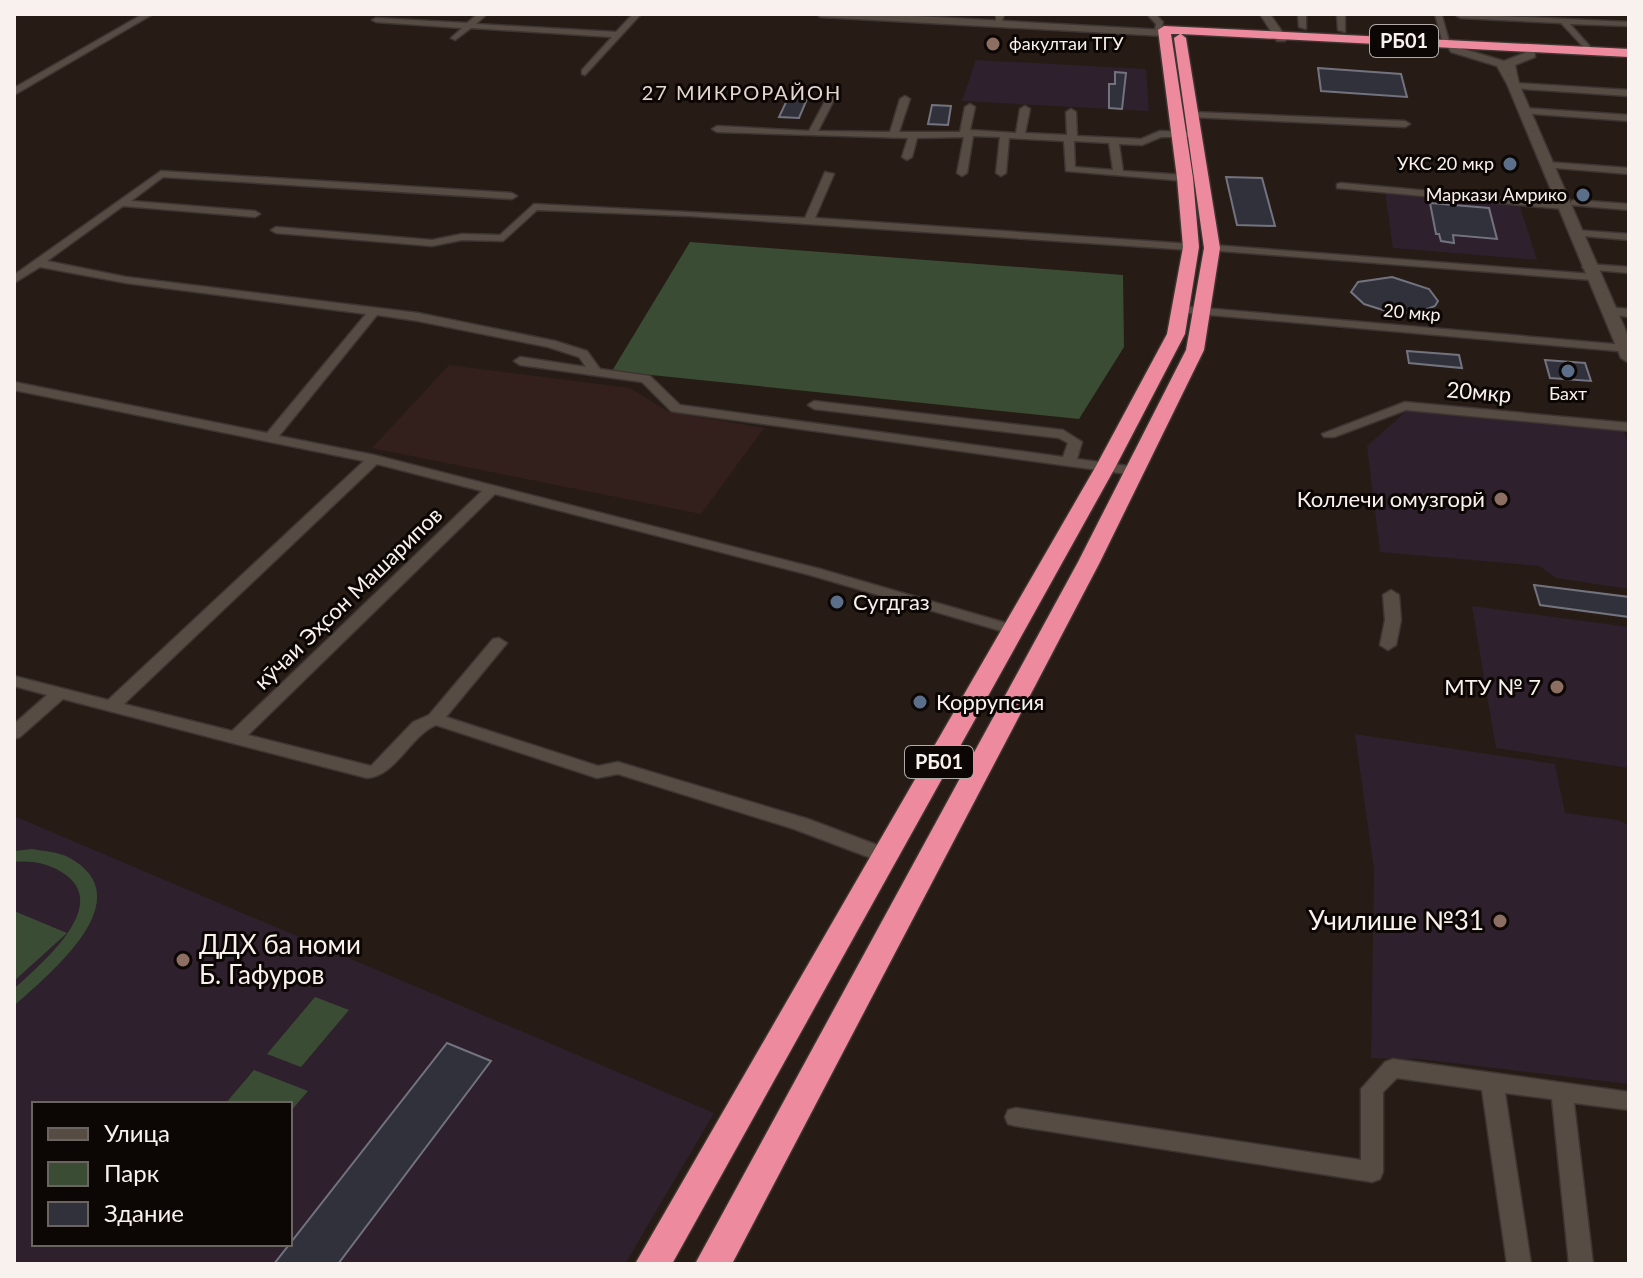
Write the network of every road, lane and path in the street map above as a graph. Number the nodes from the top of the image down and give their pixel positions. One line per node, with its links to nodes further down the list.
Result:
1 (149, 14): 31 (street)
2 (483, 14): 17 (street)
3 (637, 14): 21 (street)
4 (821, 14): 15 (main road)
5 (893, 14): 12 (main road)
6 (1151, 14): 20 (street)
7 (1265, 14): 22 (main road)
8 (1302, 14): 18 (street)
9 (1341, 14): 19 (street)
10 (1438, 16): 24 (street)
11 (1461, 16): 14 (street)
12 (999, 17): 15 (main road)
13 (376, 20): 17 (street)
14 (1563, 21): 16 (street); 25 (street)
15 (1043, 24): 20 (main road)
16 (1629, 24)
17 (470, 26): 21 (street); 23 (street)
18 (1303, 27)
19 (1342, 30)
20 (1169, 31): 22 (highway, РБ01); 39 (highway, РБ01); 48 (highway, РБ01)
21 (619, 35): 29 (street)
22 (1280, 36): 24 (highway, РБ01); 24 (highway, РБ01)
23 (455, 38)
24 (1450, 44): 26 (highway, РБ01); 30 (main road)
25 (1590, 51): 26 (highway, РБ01); 27 (highway, РБ01)
26 (1530, 52): 28 (highway, РБ01); 30 (main road)
27 (1629, 53)
28 (1629, 60)
29 (585, 72)
30 (1514, 86): 32 (street); 37 (main road)
31 (17, 89)
32 (1629, 93)
33 (832, 96): 43 (street)
34 (905, 99): 44 (street)
35 (970, 107): 46 (street)
36 (1025, 109): 50 (street)
37 (1524, 111): 40 (street); 54 (main road)
38 (1071, 112): 51 (street)
39 (1193, 115): 41 (street); 49 (highway, РБ01)
40 (1629, 118)
41 (1405, 124)
42 (717, 129): 43 (street)
43 (813, 132): 44 (street)
44 (894, 133): 45 (street)
45 (914, 134): 46 (street); 53 (street)
46 (967, 134): 47 (street); 56 (street)
47 (1005, 134): 50 (street); 57 (street)
48 (1177, 134): 49 (street); 52 (street); 60 (highway, РБ01)
49 (1196, 135): 71 (highway, РБ01)
50 (1020, 136): 51 (street)
51 (1070, 138): 52 (street); 59 (street)
52 (1114, 141): 59 (street)
53 (907, 157)
54 (1547, 165): 55 (street); 64 (main road)
55 (1629, 171)
56 (962, 173)
57 (1001, 173)
58 (829, 174): 67 (street)
59 (1118, 174): 60 (street)
60 (1185, 178): 71 (highway, РБ01)
61 (1341, 186): 64 (street)
62 (512, 196): 63 (street)
63 (121, 203): 66 (street); 72 (street)
64 (1565, 205): 65 (street); 69 (main road)
65 (1629, 207)
66 (255, 214)
67 (809, 220): 68 (street); 71 (street)
68 (276, 230)
69 (1575, 233): 70 (street); 74 (main road)
70 (1629, 237)
71 (1201, 248): 74 (street); 78 (highway, РБ01)
72 (38, 263): 75 (street); 77 (street)
73 (1629, 270): 74 (street)
74 (1590, 272): 76 (main road)
75 (14, 280)
76 (1607, 311): 79 (street); 80 (main road)
77 (374, 312): 83 (street); 88 (street)
78 (1191, 312): 81 (street, 20 мкр); 91 (highway, РБ01); 92 (highway, РБ01)
79 (1629, 313)
80 (1622, 330): 81 (main road)
81 (1625, 352)
82 (520, 361): 83 (street)
83 (596, 372): 90 (street)
84 (14, 386): 88 (street)
85 (814, 405): 90 (street)
86 (1629, 427): 87 (street, 20мкр)
87 (1329, 434)
88 (270, 438): 89 (street)
89 (374, 459): 93 (street); 101 (street)
90 (1069, 461): 91 (street)
91 (1106, 466): 92 (street); 95 (highway, РБ01)
92 (1135, 471): 96 (highway, РБ01)
93 (492, 489): 95 (street); 104 (street, кӯчаи Эҳсон Машарипов)
94 (1391, 595): 98 (street)
95 (1018, 622): 96 (highway); 105 (highway, РБ01)
96 (1053, 630): 107 (highway, РБ01)
97 (499, 643): 102 (street)
98 (1388, 645)
99 (14, 681): 100 (street)
100 (59, 693): 101 (street); 103 (street)
101 (112, 706): 104 (street)
102 (435, 719): 104 (street); 105 (street)
103 (14, 733)
104 (235, 738)
105 (886, 856): 106 (highway, РБ01)
106 (829, 955): 107 (highway); 112 (highway, РБ01)
107 (872, 968): 113 (highway, РБ01)
108 (1492, 1081): 109 (street); 111 (street); 114 (street)
109 (1562, 1090): 110 (street); 115 (street)
110 (1629, 1101)
111 (1016, 1117)
112 (653, 1264)
113 (713, 1264)
114 (1519, 1264)
115 (1581, 1264)

